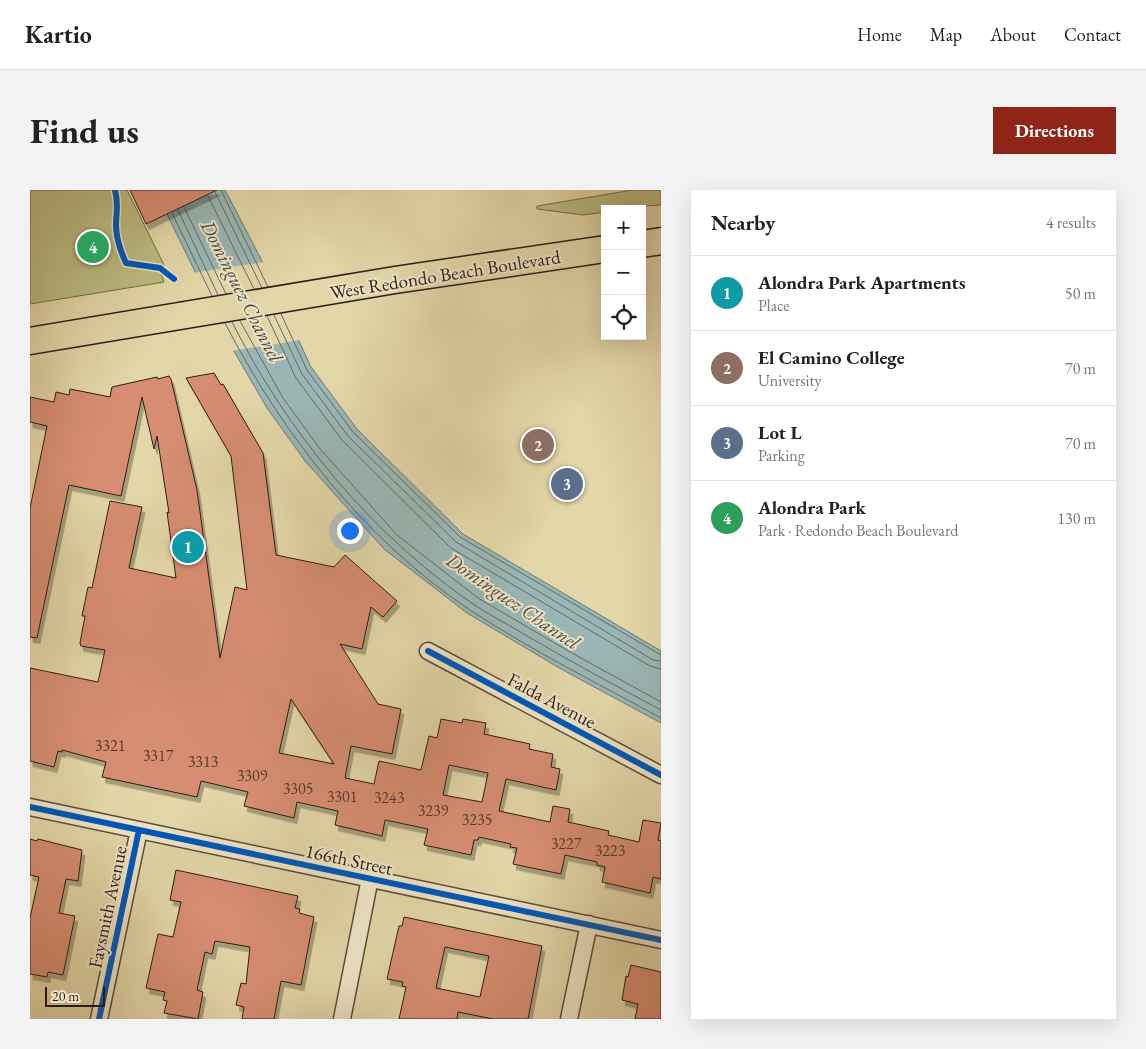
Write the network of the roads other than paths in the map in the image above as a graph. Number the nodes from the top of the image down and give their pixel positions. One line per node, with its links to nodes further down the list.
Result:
1 (661, 241): 2 (main road)
2 (646, 243)
3 (601, 250): 4 (main road, West Redondo Beach Boulevard)
4 (30, 341)
5 (428, 650): 6 (street, Falda Avenue)
6 (661, 775)
7 (30, 808): 8 (street, 166th Street)
8 (139, 830): 9 (street, 166th Street); 12 (street, Faysmith Avenue)
9 (370, 878): 10 (street, 166th Street); 13 (street)
10 (589, 924): 11 (street, 166th Street); 14 (street)
11 (661, 940)
12 (99, 1019)
13 (342, 1019)
14 (570, 1019)

